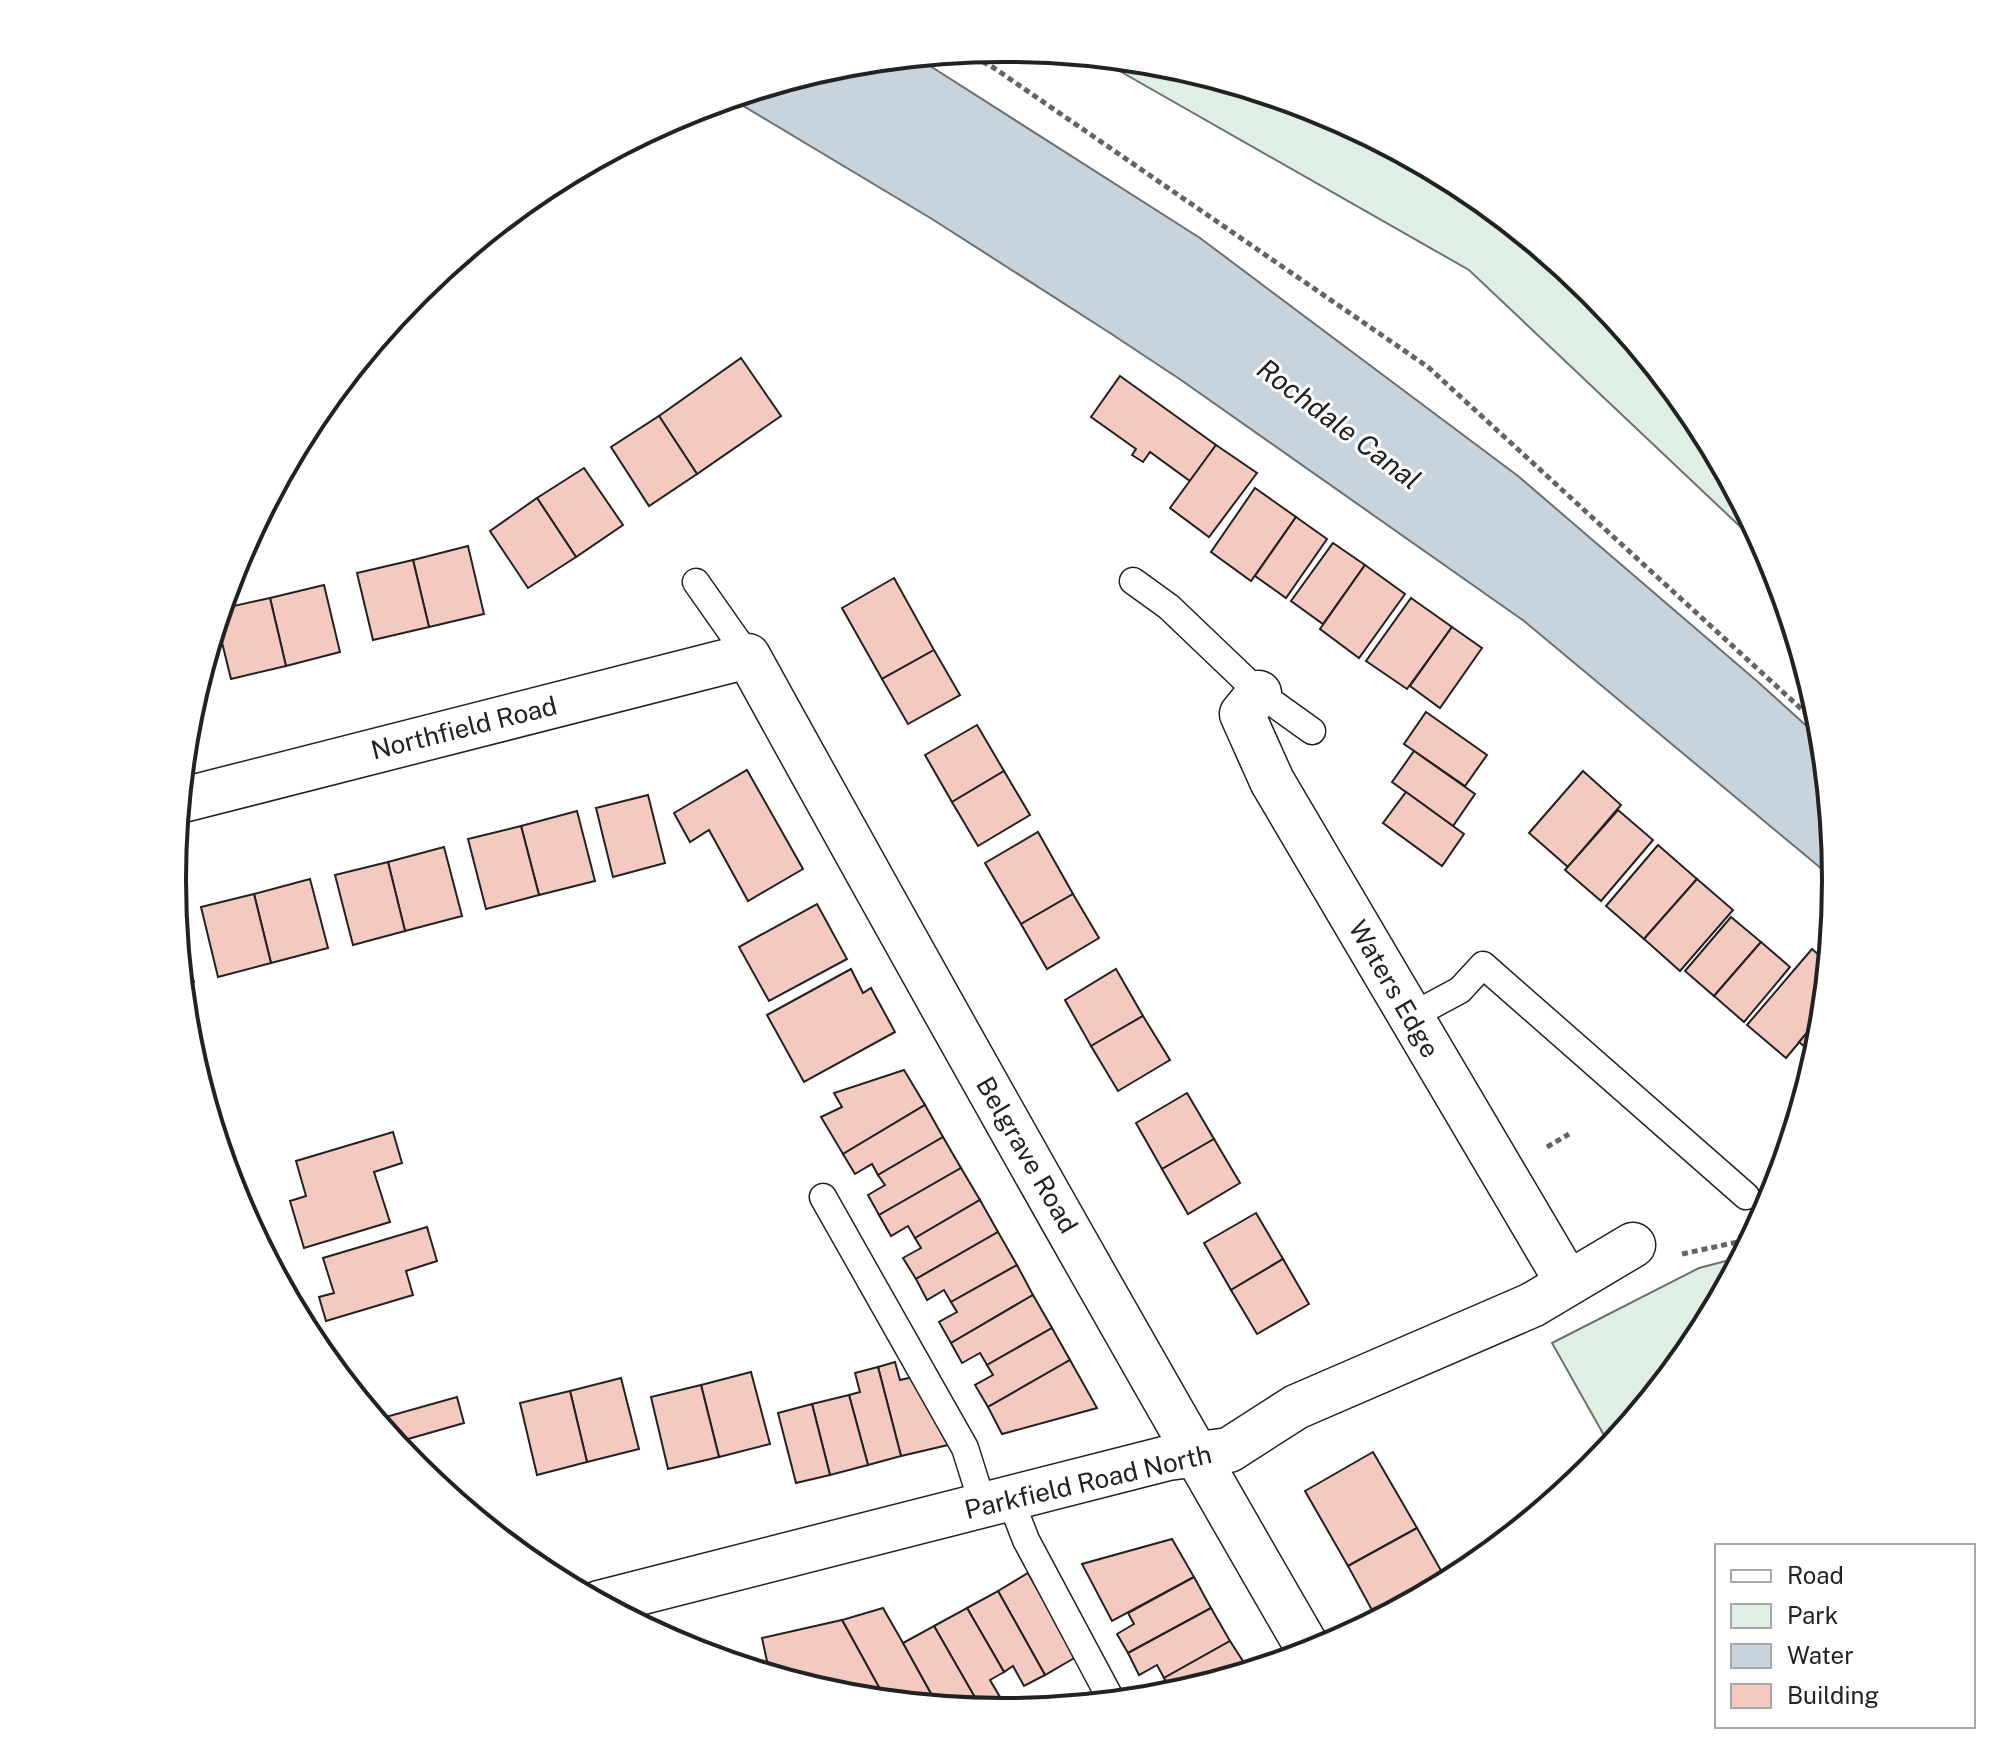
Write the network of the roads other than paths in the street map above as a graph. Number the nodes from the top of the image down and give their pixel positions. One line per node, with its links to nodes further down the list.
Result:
1 (1133, 581): 4 (lane)
2 (696, 582): 3 (lane)
3 (748, 656): 6 (street, Northfield Road); 12 (street, Belgrave Road)
4 (1259, 693): 5 (lane); 7 (street, Waters Edge)
5 (1312, 731)
6 (190, 798)
7 (1410, 1017): 8 (lane); 11 (street, Waters Edge)
8 (1746, 1196)
9 (823, 1197): 13 (lane)
10 (1633, 1245): 11 (street, Parkfield Road North)
11 (1568, 1283): 12 (street, Parkfield Road North)
12 (1196, 1454): 13 (street, Parkfield Road North); 15 (street, Belgrave Road)
13 (996, 1502): 14 (street, Parkfield Road North); 16 (lane)
14 (614, 1599)
15 (1304, 1641)
16 (1102, 1692)

